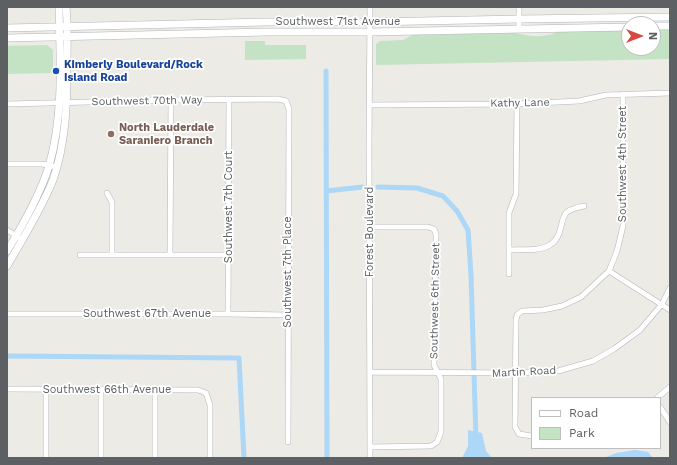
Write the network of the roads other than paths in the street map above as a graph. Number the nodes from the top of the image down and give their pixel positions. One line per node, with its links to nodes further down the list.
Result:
1 (59, 7): 9 (main road)
2 (66, 7): 10 (main road)
3 (370, 7): 7 (street, Forest Boulevard)
4 (519, 7): 6 (street)
5 (670, 17): 6 (main road, Southwest 71st Avenue)
6 (519, 18): 7 (main road, Southwest 71st Avenue); 12 (street)
7 (370, 22): 10 (main road, Southwest 71st Avenue); 13 (street, Forest Boulevard)
8 (621, 26): 12 (main road, Southwest 71st Avenue)
9 (59, 27): 10 (main road, Southwest 71st Avenue); 11 (main road, Southwest 71st Avenue); 14 (main road)
10 (67, 27): 15 (main road)
11 (7, 28)
12 (520, 28): 13 (main road, Southwest 71st Avenue)
13 (370, 32): 15 (main road, Southwest 71st Avenue); 25 (street, Forest Boulevard)
14 (59, 37): 15 (main road, Southwest 71st Avenue); 16 (main road, Southwest 71st Avenue); 22 (main road)
15 (67, 37): 22 (main road)
16 (7, 38)
17 (670, 93): 18 (street, Kathy Lane)
18 (623, 94): 24 (street, Kathy Lane); 41 (street, Southwest 4th Street)
19 (171, 100): 20 (street, Southwest 70th Way); 22 (street, Southwest 70th Way); 38 (street)
20 (229, 100): 21 (street, Southwest 70th Way); 39 (street, Southwest 7th Court)
21 (286, 101): 48 (street, Southwest 7th Place)
22 (64, 103): 23 (street, Southwest 70th Way); 27 (main road); 28 (main road)
23 (7, 104)
24 (518, 104): 25 (street, Kathy Lane); 34 (street)
25 (369, 105): 31 (street, Forest Boulevard)
26 (7, 164): 27 (street)
27 (49, 165): 28 (street); 33 (main road)
28 (57, 167): 33 (main road)
29 (107, 193): 37 (street)
30 (584, 206): 34 (street)
31 (370, 227): 49 (street, Forest Boulevard); 50 (street, Southwest 6th Street)
32 (7, 230): 33 (street)
33 (20, 238): 35 (main road); 40 (main road)
34 (509, 250): 42 (street)
35 (7, 251)
36 (80, 255): 37 (street)
37 (112, 255): 38 (street)
38 (170, 255): 39 (street)
39 (229, 255): 47 (street, Southwest 7th Court)
40 (7, 266)
41 (609, 271): 44 (street); 51 (street, Southwest 4th Street)
42 (509, 274)
43 (670, 288): 44 (street, Martin Road)
44 (662, 304): 45 (street); 51 (street, Martin Road)
45 (670, 310)
46 (7, 314): 47 (street, Southwest 67th Avenue)
47 (228, 314): 48 (street, Southwest 67th Avenue)
48 (287, 315): 61 (street, Southwest 7th Place)
49 (370, 372): 50 (street, Martin Road); 62 (street, Forest Boulevard)
50 (436, 372): 51 (street, Martin Road); 62 (street, Southwest 6th Street)
51 (516, 373): 60 (street)
52 (670, 387): 57 (street)
53 (7, 389): 54 (street, Southwest 66th Avenue)
54 (46, 390): 55 (street, Southwest 66th Avenue); 63 (street)
55 (101, 390): 56 (street, Southwest 66th Avenue); 64 (street)
56 (155, 391): 65 (street); 66 (street, Southwest 66th Avenue)
57 (659, 397)
58 (661, 408): 59 (street)
59 (670, 422)
60 (531, 436)
61 (288, 442)
62 (370, 448): 67 (street, Forest Boulevard)
63 (46, 458)
64 (101, 458)
65 (155, 458)
66 (210, 458)
67 (370, 458)

